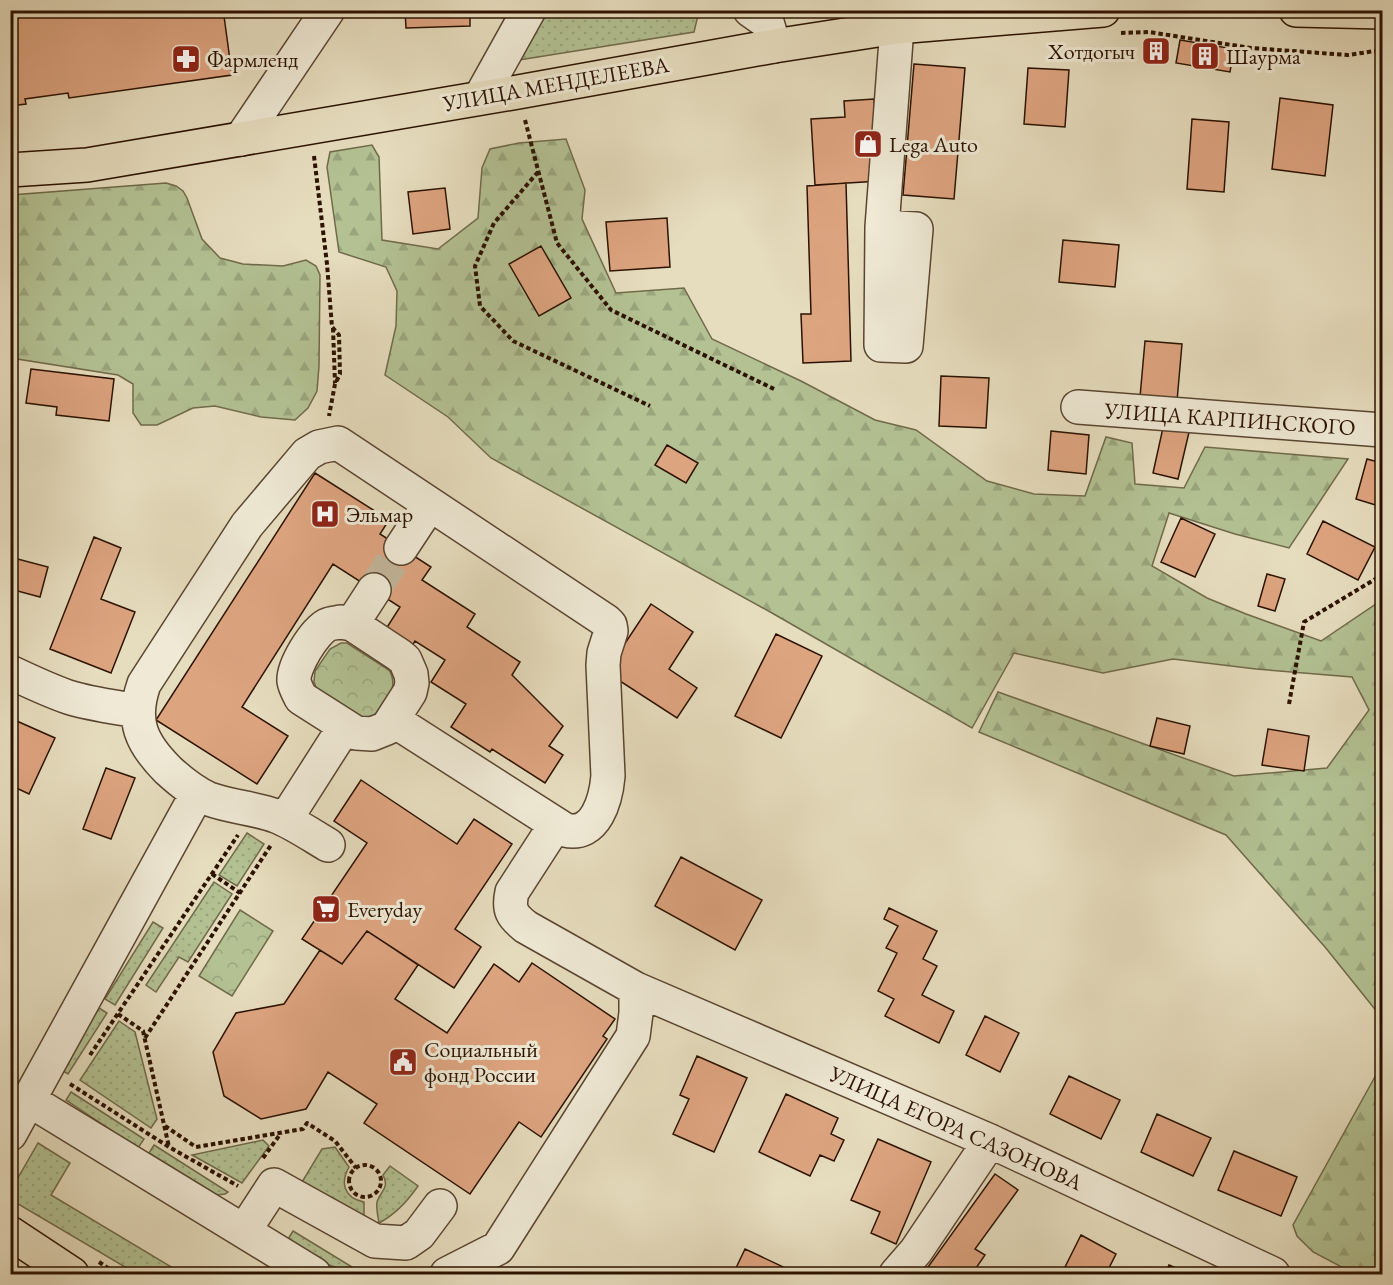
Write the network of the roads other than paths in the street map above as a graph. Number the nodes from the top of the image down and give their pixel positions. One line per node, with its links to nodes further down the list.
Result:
1 (328, 10): 10 (street)
2 (529, 10): 9 (street)
3 (750, 10): 8 (street)
4 (1103, 10): 7 (main road, УЛИЦА МЕНДЕЛЕЕВА)
5 (1296, 10): 6 (main road)
6 (1383, 12)
7 (895, 19): 8 (main road, УЛИЦА МЕНДЕЛЕЕВА); 12 (street)
8 (774, 46): 9 (main road, УЛИЦА МЕНДЕЛЕЕВА)
9 (480, 98): 10 (main road, УЛИЦА МЕНДЕЛЕЕВА)
10 (241, 139): 11 (main road, УЛИЦА МЕНДЕЛЕЕВА)
11 (10, 170)
12 (882, 227)
13 (1078, 407): 14 (street, УЛИЦА КАРПИНСКОГО)
14 (1383, 430)
15 (430, 504): 16 (street); 20 (street); 25 (street)
16 (401, 548)
17 (374, 590): 18 (street)
18 (352, 624): 21 (street); 22 (street)
19 (10, 672): 20 (street)
20 (138, 711): 23 (street)
21 (393, 720): 22 (street); 25 (street)
22 (345, 726): 24 (street)
23 (197, 794): 24 (street); 28 (street)
24 (286, 820): 26 (street)
25 (556, 824): 27 (street, УЛИЦА ЕГОРА САЗОНОВА)
26 (328, 845)
27 (636, 989): 30 (street, УЛИЦА ЕГОРА САЗОНОВА); 36 (street)
28 (29, 1100): 29 (street); 32 (street)
29 (10, 1134)
30 (990, 1141): 37 (street); 38 (street, УЛИЦА ЕГОРА САЗОНОВА)
31 (441, 1206): 32 (street)
32 (244, 1231): 35 (street)
33 (10, 1233): 34 (main road)
34 (72, 1275)
35 (314, 1275)
36 (447, 1275)
37 (896, 1275)
38 (1273, 1275)

